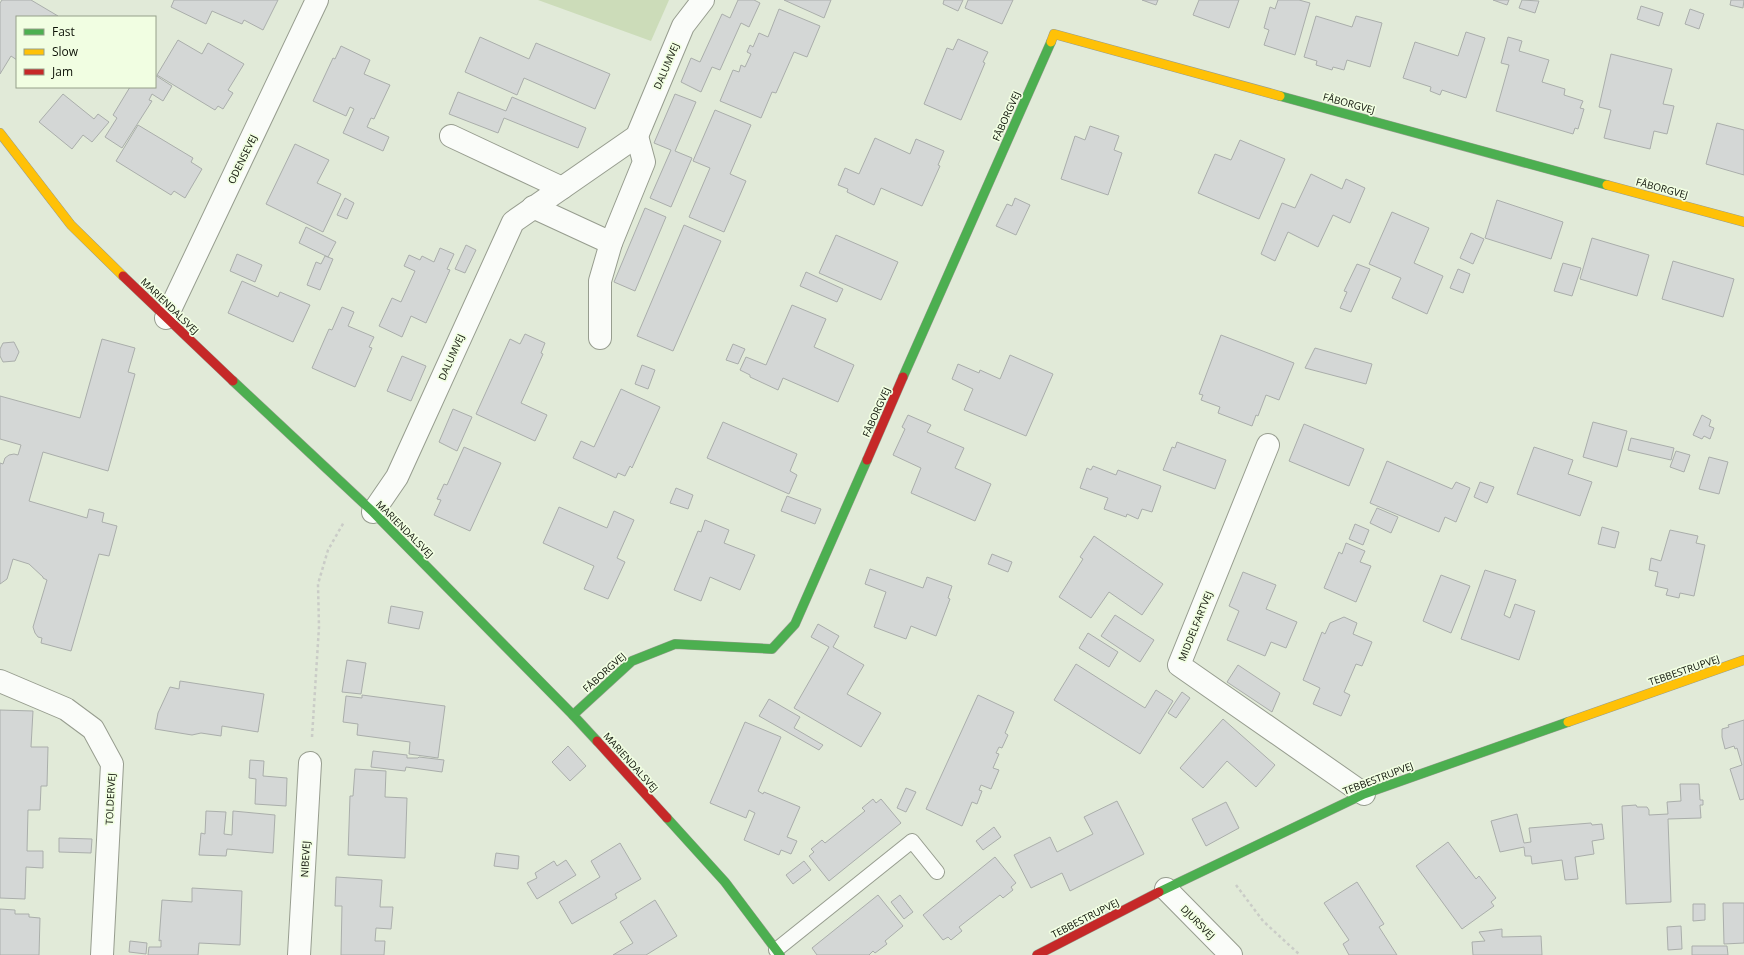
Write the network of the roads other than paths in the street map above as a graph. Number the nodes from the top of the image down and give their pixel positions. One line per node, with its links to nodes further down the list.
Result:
1 (318, 0): 10 (street, ODENSEVEJ)
2 (704, 0): 5 (street, DALUMVEJ)
3 (0, 134): 10 (street, MARIENDALSVEJ)
4 (451, 136): 6 (street)
5 (637, 136): 6 (street, DALUMVEJ); 9 (street)
6 (562, 188): 7 (street, DALUMVEJ)
7 (533, 207): 9 (street); 13 (street, DALUMVEJ)
8 (1744, 222): 16 (street, FÅBORGVEJ)
9 (611, 243): 11 (street)
10 (166, 318): 13 (street, MARIENDALSVEJ)
11 (600, 338)
12 (1268, 445): 18 (street, MIDDELFARTVEJ)
13 (366, 505): 16 (street, MARIENDALSVEJ)
14 (1744, 660): 18 (street, TEBBESTRUPVEJ)
15 (0, 681): 22 (street, TOLDERVEJ)
16 (573, 715): 21 (street, MARIENDALSVEJ)
17 (310, 763): 23 (street, NIBEVEJ)
18 (1364, 794): 20 (street, TEBBESTRUPVEJ)
19 (937, 872): 21 (lane)
20 (1166, 889): 24 (street, TEBBESTRUPVEJ); 25 (street, DJURSVEJ)
21 (778, 952)
22 (102, 955)
23 (300, 955)
24 (1037, 955)
25 (1231, 955)

